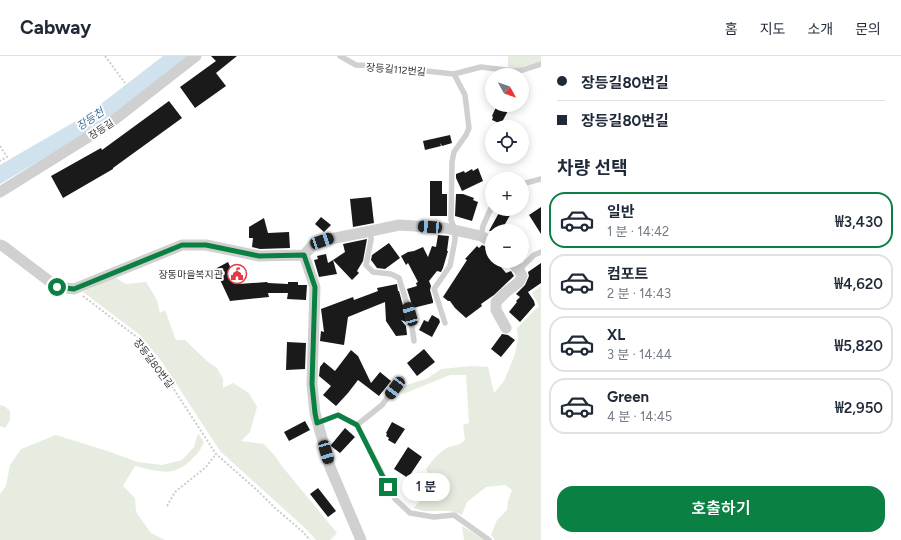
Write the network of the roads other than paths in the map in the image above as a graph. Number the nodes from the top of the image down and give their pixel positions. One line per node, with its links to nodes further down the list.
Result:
1 (196, 56): 7 (street, 장등길)
2 (340, 56): 4 (lane, 장등길112번길)
3 (541, 64): 4 (lane, 장등길112번길)
4 (454, 74): 9 (lane)
5 (541, 179): 6 (lane)
6 (529, 182)
7 (0, 192)
8 (488, 216): 11 (lane)
9 (455, 230): 10 (street); 11 (street); 18 (lane)
10 (371, 231): 15 (street); 20 (lane)
11 (481, 236): 12 (street)
12 (485, 238)
13 (0, 245): 15 (street)
14 (541, 252): 16 (lane)
15 (304, 255): 22 (street)
16 (529, 258)
17 (517, 268): 19 (street)
18 (445, 322)
19 (506, 328)
20 (414, 342)
21 (402, 379): 23 (lane)
22 (317, 423): 23 (lane); 24 (street)
23 (357, 425): 25 (lane)
24 (361, 540)
25 (489, 540)

